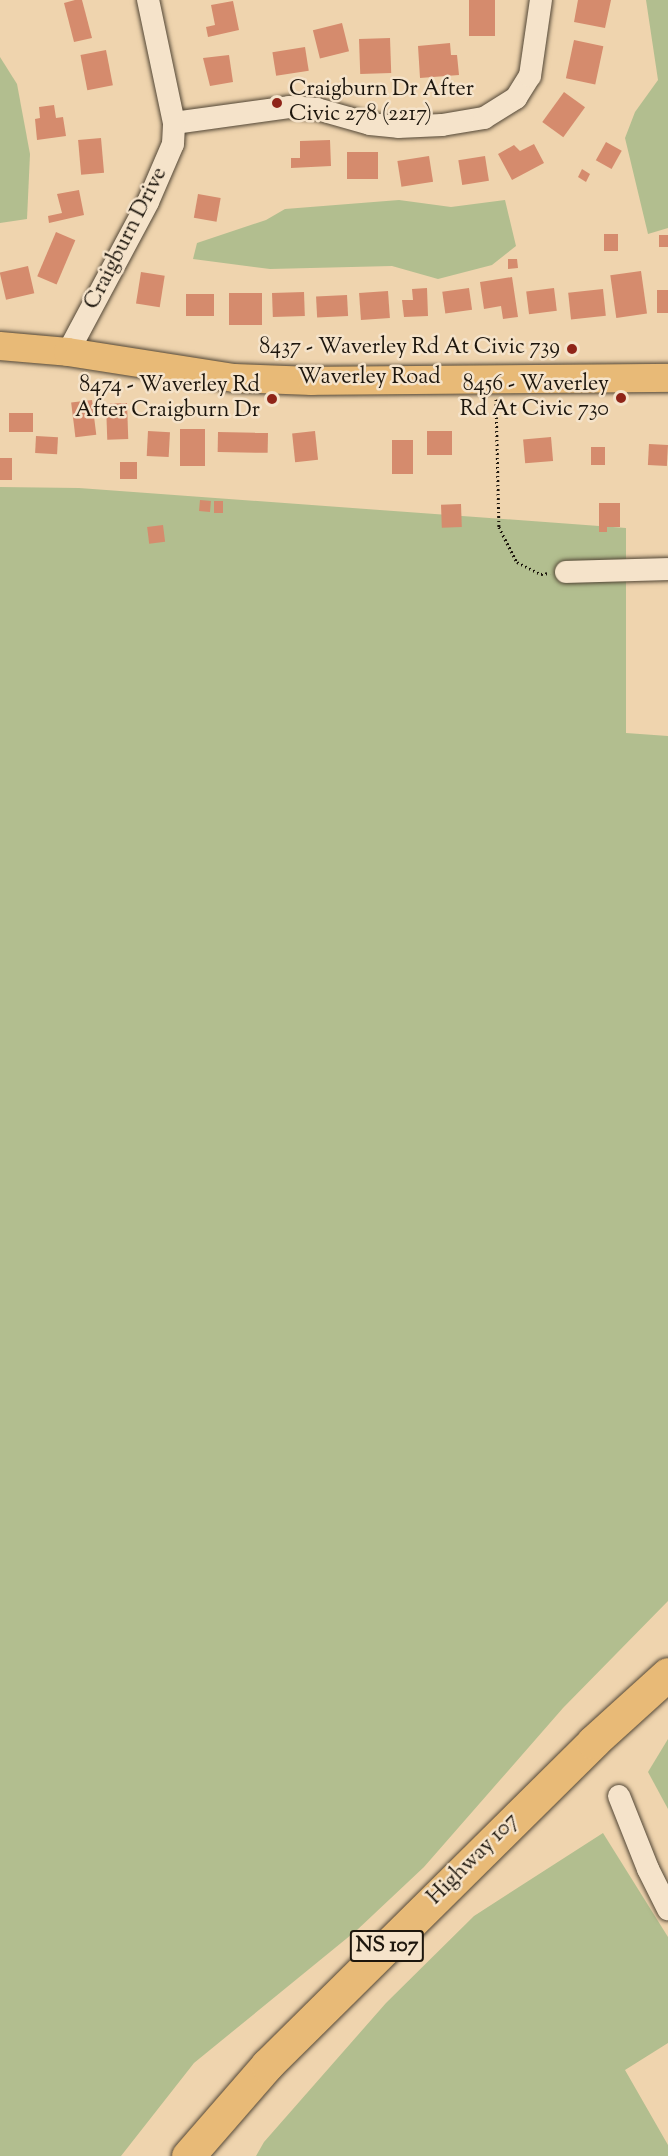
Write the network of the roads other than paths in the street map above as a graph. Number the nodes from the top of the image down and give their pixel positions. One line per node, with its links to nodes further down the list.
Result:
1 (148, 0): 3 (street, Craigburn Drive)
2 (541, 0): 3 (street)
3 (174, 123): 5 (street, Craigburn Drive)
4 (0, 346): 5 (main road, Waverley Road)
5 (68, 352): 6 (main road, Waverley Road)
6 (668, 378)
7 (668, 569): 8 (street)
8 (566, 572)
9 (668, 1674): 12 (highway, Highway 107 / NS 107)
10 (619, 1796): 11 (street)
11 (668, 1909)
12 (188, 2156)

